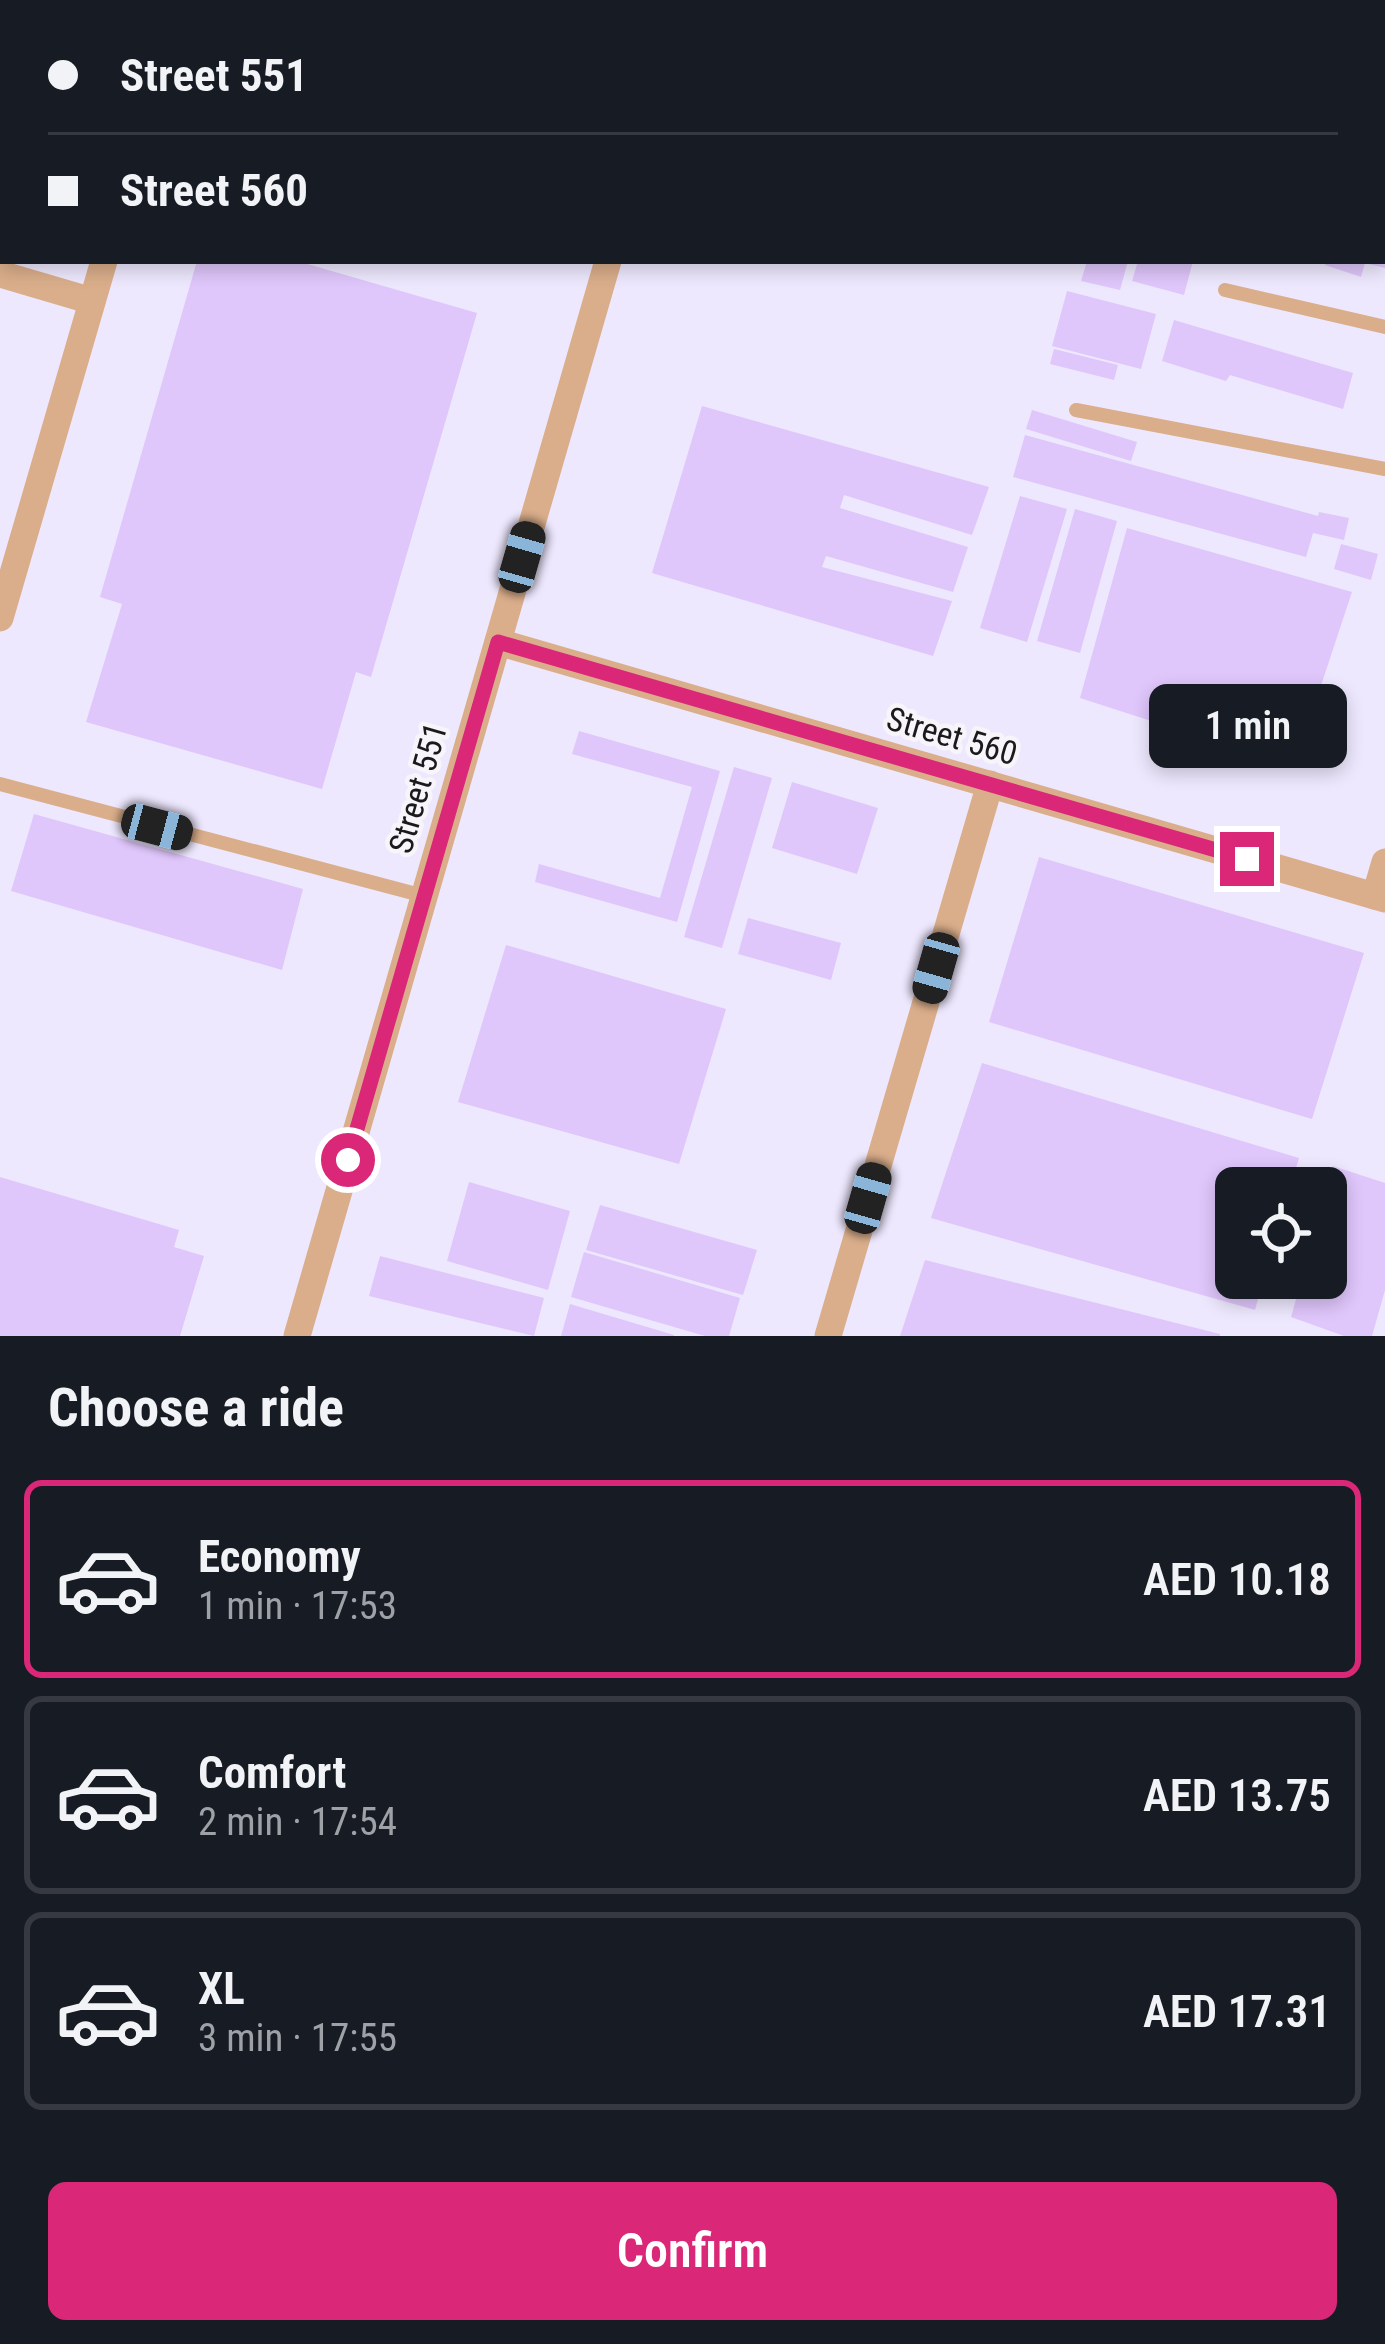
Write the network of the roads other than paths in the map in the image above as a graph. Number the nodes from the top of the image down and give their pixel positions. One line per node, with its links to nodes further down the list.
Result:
1 (103, 264): 5 (street)
2 (607, 264): 10 (street, Street 551)
3 (0, 274): 5 (street)
4 (1225, 290): 6 (lane)
5 (92, 301): 9 (street)
6 (1385, 327)
7 (1076, 410): 8 (lane)
8 (1385, 469)
9 (0, 619)
10 (498, 642): 12 (street, Street 560); 14 (street, Street 551)
11 (0, 784): 14 (lane)
12 (990, 784): 15 (street, Street 560); 17 (street)
13 (1385, 862): 15 (street)
14 (424, 896): 16 (street, Street 551)
15 (1380, 898)
16 (298, 1336)
17 (828, 1336)

